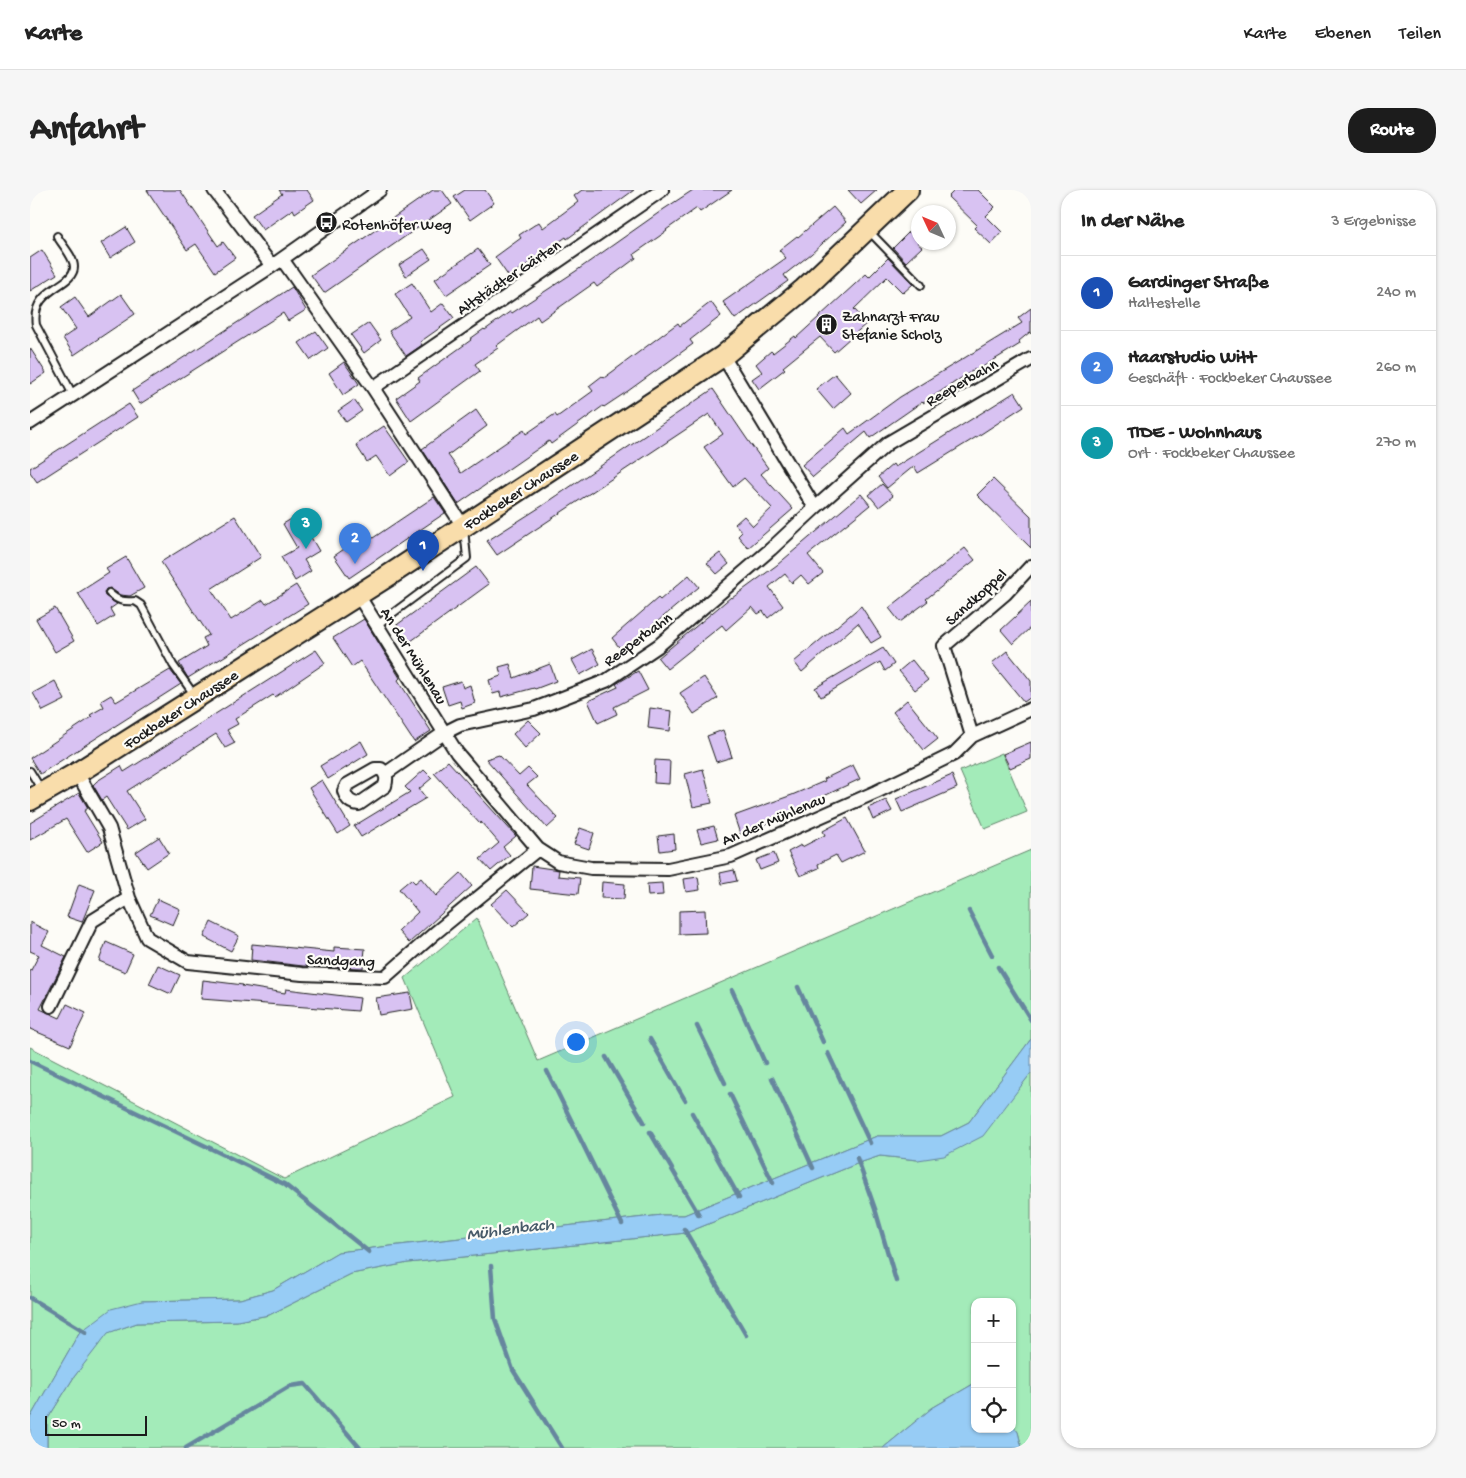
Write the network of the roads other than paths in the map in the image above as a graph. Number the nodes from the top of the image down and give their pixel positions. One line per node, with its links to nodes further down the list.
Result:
1 (214, 190): 7 (street)
2 (380, 190): 7 (street)
3 (662, 190): 11 (street, Altstädter Gärten)
4 (907, 190): 5 (main road, Fockbeker Chaussee)
5 (867, 229): 8 (lane); 9 (main road, Fockbeker Chaussee)
6 (57, 236): 12 (lane)
7 (277, 262): 11 (street); 12 (street)
8 (921, 285)
9 (723, 356): 14 (street); 15 (main road, Fockbeker Chaussee)
10 (1031, 359): 14 (street, Reeperbahn)
11 (373, 388): 15 (street)
12 (73, 395): 13 (street)
13 (30, 423)
14 (814, 508): 22 (street, Reeperbahn)
15 (463, 526): 18 (main road, Fockbeker Chaussee); 19 (lane)
16 (1031, 566): 23 (street, Sandkoppel)
17 (109, 593): 20 (lane)
18 (358, 595): 19 (street, An der Mühlenau); 20 (main road, Fockbeker Chaussee)
19 (377, 625): 22 (street, An der Mühlenau)
20 (196, 697): 25 (main road, Fockbeker Chaussee)
21 (1031, 709): 23 (street, An der Mühlenau)
22 (444, 733): 26 (street); 28 (street, An der Mühlenau)
23 (972, 736): 28 (street, An der Mühlenau)
24 (30, 771): 27 (lane)
25 (77, 773): 27 (main road, Fockbeker Chaussee); 29 (street, Sandgang)
26 (386, 774)
27 (37, 796)
28 (538, 849): 29 (street, Sandgang)
29 (129, 898): 30 (street)
30 (51, 1006)

